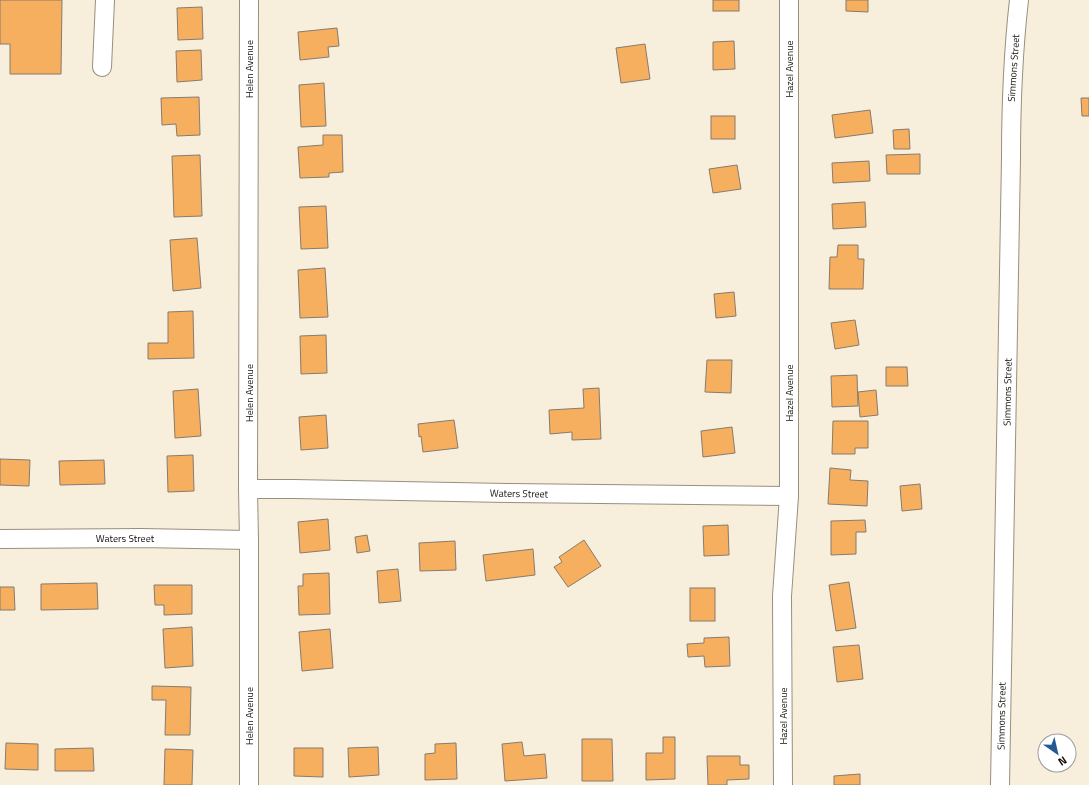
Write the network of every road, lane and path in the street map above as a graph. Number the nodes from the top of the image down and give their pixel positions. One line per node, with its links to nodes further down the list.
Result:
1 (105, 0): 5 (street)
2 (249, 0): 6 (street, Helen Avenue)
3 (789, 0): 7 (street, Hazel Avenue)
4 (1019, 0): 12 (street, Simmons Street)
5 (102, 67)
6 (248, 489): 7 (street, Waters Street); 9 (street, Helen Avenue)
7 (789, 496): 11 (street, Hazel Avenue)
8 (0, 539): 9 (street, Waters Street)
9 (249, 540): 10 (street, Helen Avenue)
10 (249, 785)
11 (783, 785)
12 (1000, 785)

